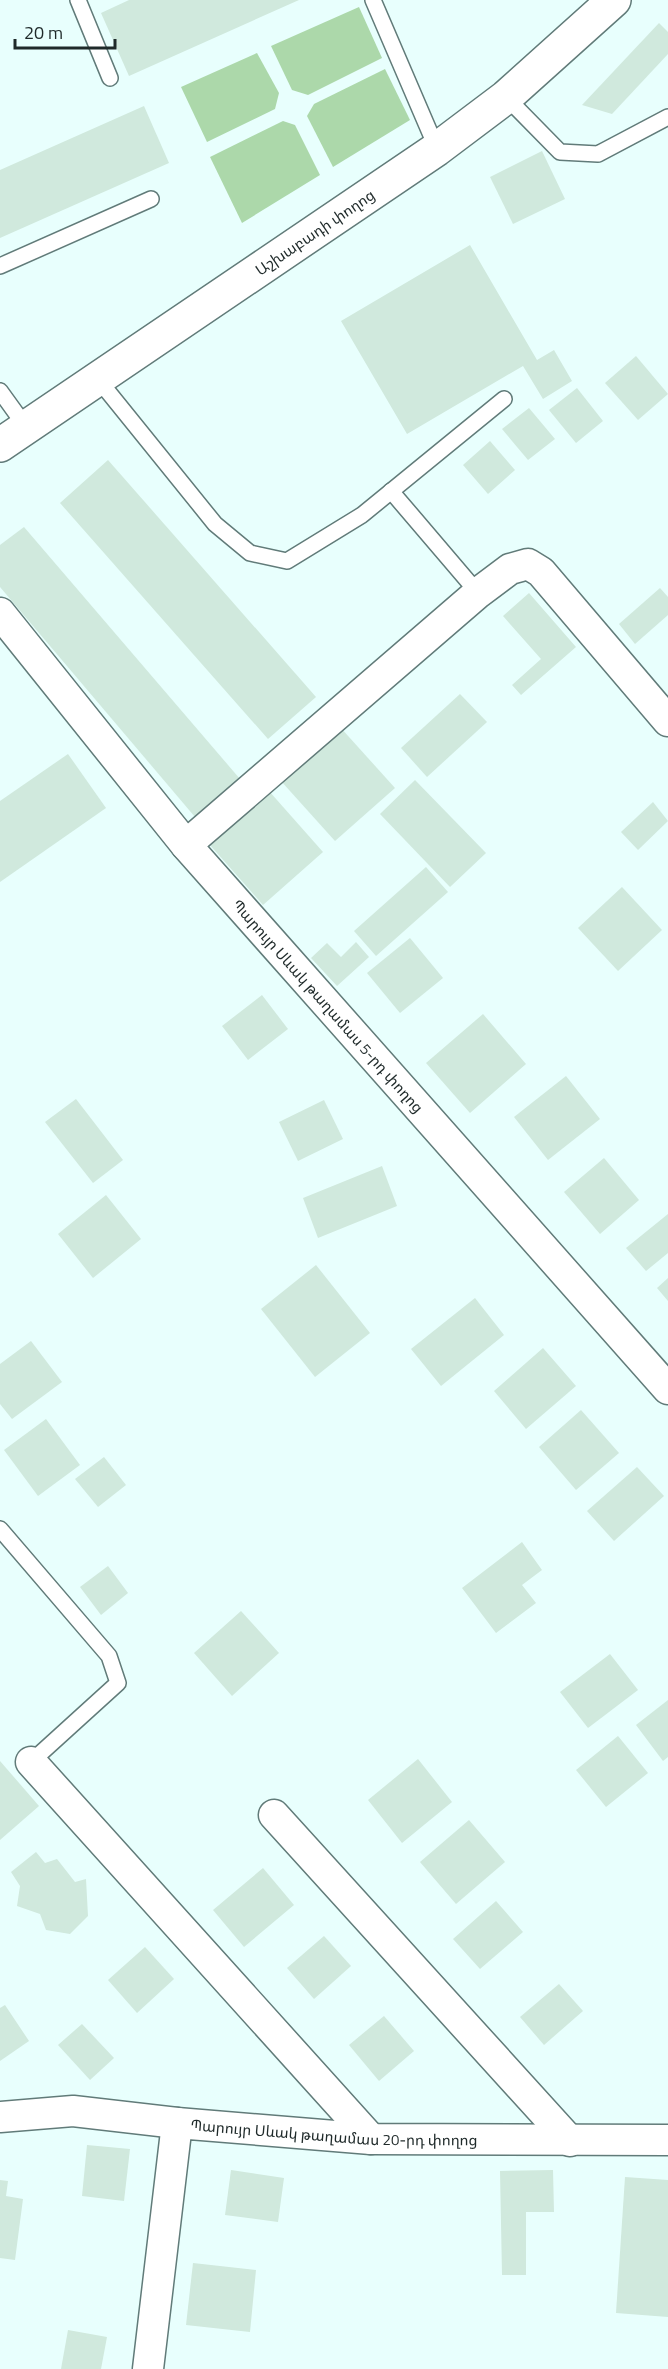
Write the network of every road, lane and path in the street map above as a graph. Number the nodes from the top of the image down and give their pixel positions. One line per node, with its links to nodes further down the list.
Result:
1 (78, 0): 4 (lane)
2 (373, 0): 7 (lane)
3 (614, 0): 5 (street, Աշխաբադի փողոց)
4 (110, 78)
5 (506, 97): 6 (lane); 7 (street, Աշխաբադի փողոց)
6 (668, 117)
7 (437, 149): 10 (street, Աշխաբադի փողոց)
8 (151, 199): 9 (lane)
9 (0, 266)
10 (97, 378): 13 (street, Աշխաբադի փողոց); 14 (lane)
11 (0, 391): 13 (lane)
12 (504, 399): 14 (lane)
13 (13, 436)
14 (391, 491): 15 (lane)
15 (478, 593): 17 (street); 18 (street)
16 (0, 613): 18 (street, Պարույր Սևակ թաղամաս 5-րդ փողոց)
17 (668, 720)
18 (186, 845): 19 (street, Պարույր Սևակ թաղամաս 5-րդ փողոց)
19 (668, 1389)
20 (0, 1529): 21 (lane)
21 (31, 1762): 25 (street)
22 (274, 1815): 27 (street)
23 (0, 2116): 24 (street)
24 (177, 2123): 25 (street, Պարույր Սևակ թաղամաս 20-րդ փողոց); 28 (street, Պարույր Սևակ թաղամաս 20-րդ փողոց)
25 (371, 2139): 27 (street, Պարույր Սևակ թաղամաս 20-րդ փողոց)
26 (668, 2140): 27 (street, Պարույր Սևակ թաղամաս 20-րդ փողոց)
27 (570, 2141)
28 (148, 2369)

